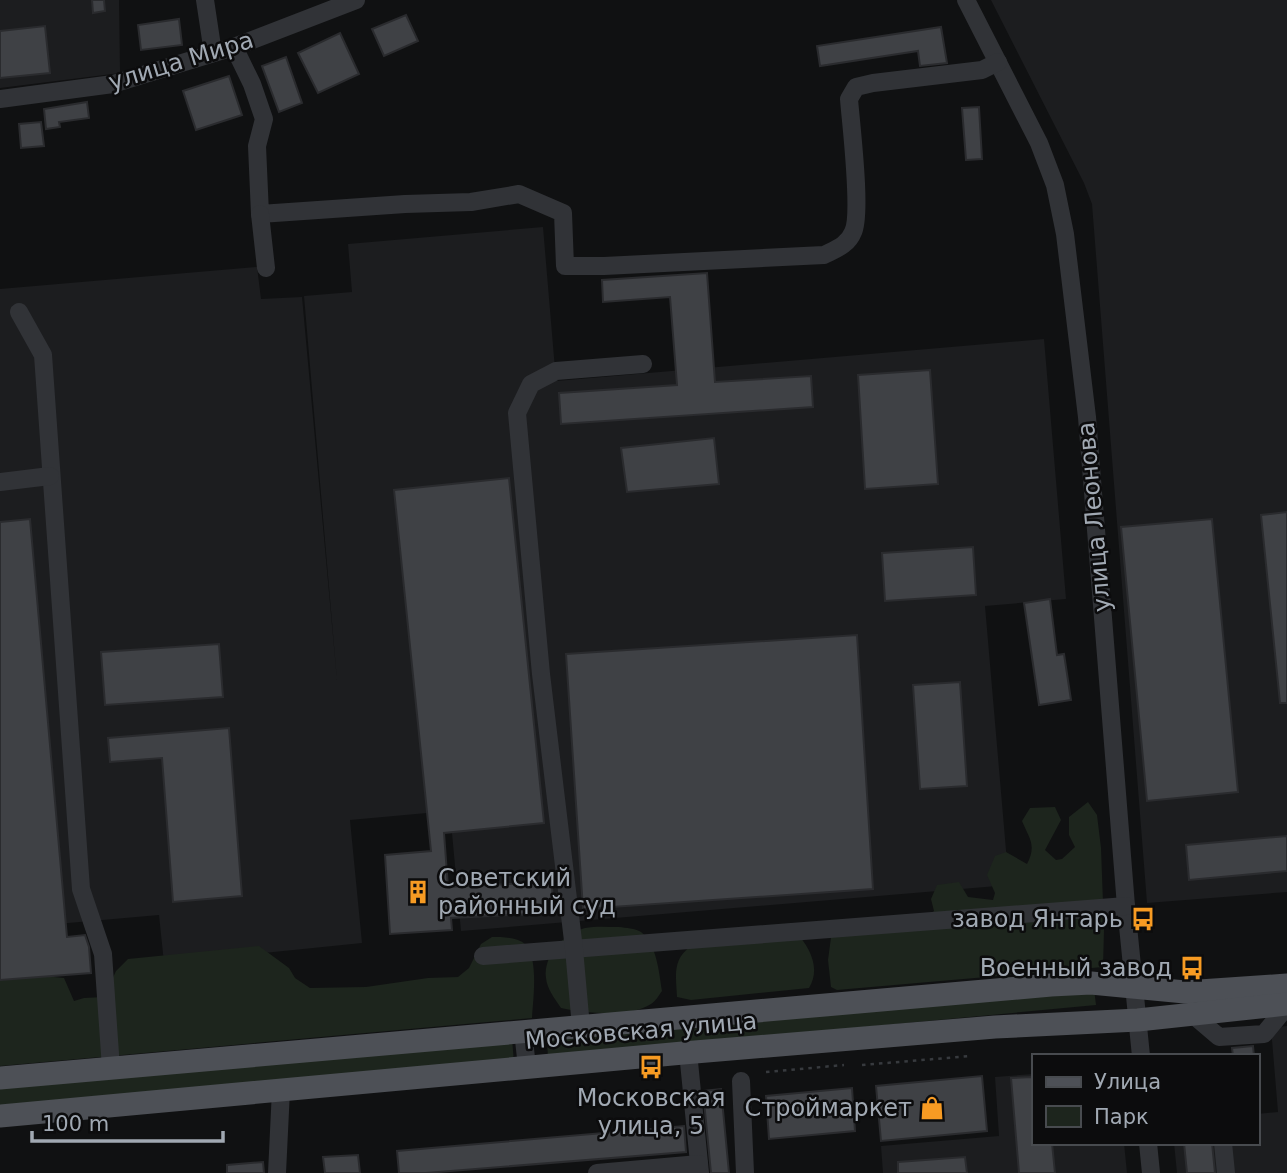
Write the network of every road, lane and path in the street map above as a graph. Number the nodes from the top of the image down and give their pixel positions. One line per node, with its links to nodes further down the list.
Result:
1 (205, 0): 5 (street)
2 (356, 0): 4 (street, улица Мира)
3 (967, 0): 6 (street, улица Леонова)
4 (234, 47): 5 (street, улица Мира); 8 (street)
5 (213, 54): 7 (street, улица Мира)
6 (999, 62): 8 (street); 14 (street, улица Леонова)
7 (0, 99)
8 (260, 214): 9 (street)
9 (266, 268)
10 (19, 312): 12 (street)
11 (643, 365): 15 (street)
12 (50, 476): 13 (street); 29 (street)
13 (0, 482)
14 (1126, 906): 15 (street); 18 (street, улица Леонова)
15 (574, 949): 16 (street); 21 (street)
16 (483, 956)
17 (1287, 985): 18 (main road, Московская улица)
18 (1133, 986): 20 (street, улица Леонова); 21 (main road, Московская улица)
19 (1287, 1005): 20 (main road, Московская улица)
20 (1138, 1020): 23 (main road, Московская улица); 24 (street, улица Леонова)
21 (581, 1027): 22 (main road, Московская улица)
22 (523, 1031): 28 (street); 29 (main road, Московская улица)
23 (688, 1052): 28 (main road, Московская улица); 37 (street)
24 (1141, 1054)
25 (971, 1056): 27 (path)
26 (844, 1065): 30 (path)
27 (862, 1065)
28 (527, 1067): 33 (main road, Московская улица)
29 (111, 1068): 31 (main road, Московская улица)
30 (766, 1072)
31 (0, 1078)
32 (741, 1081): 41 (street)
33 (281, 1090): 34 (main road, Московская улица); 39 (street)
34 (0, 1116)
35 (1148, 1145): 42 (street)
36 (1223, 1145): 43 (street)
37 (699, 1168): 38 (street)
38 (637, 1171): 40 (street)
39 (277, 1173)
40 (597, 1173)
41 (745, 1173)
42 (1151, 1173)
43 (1226, 1173)

